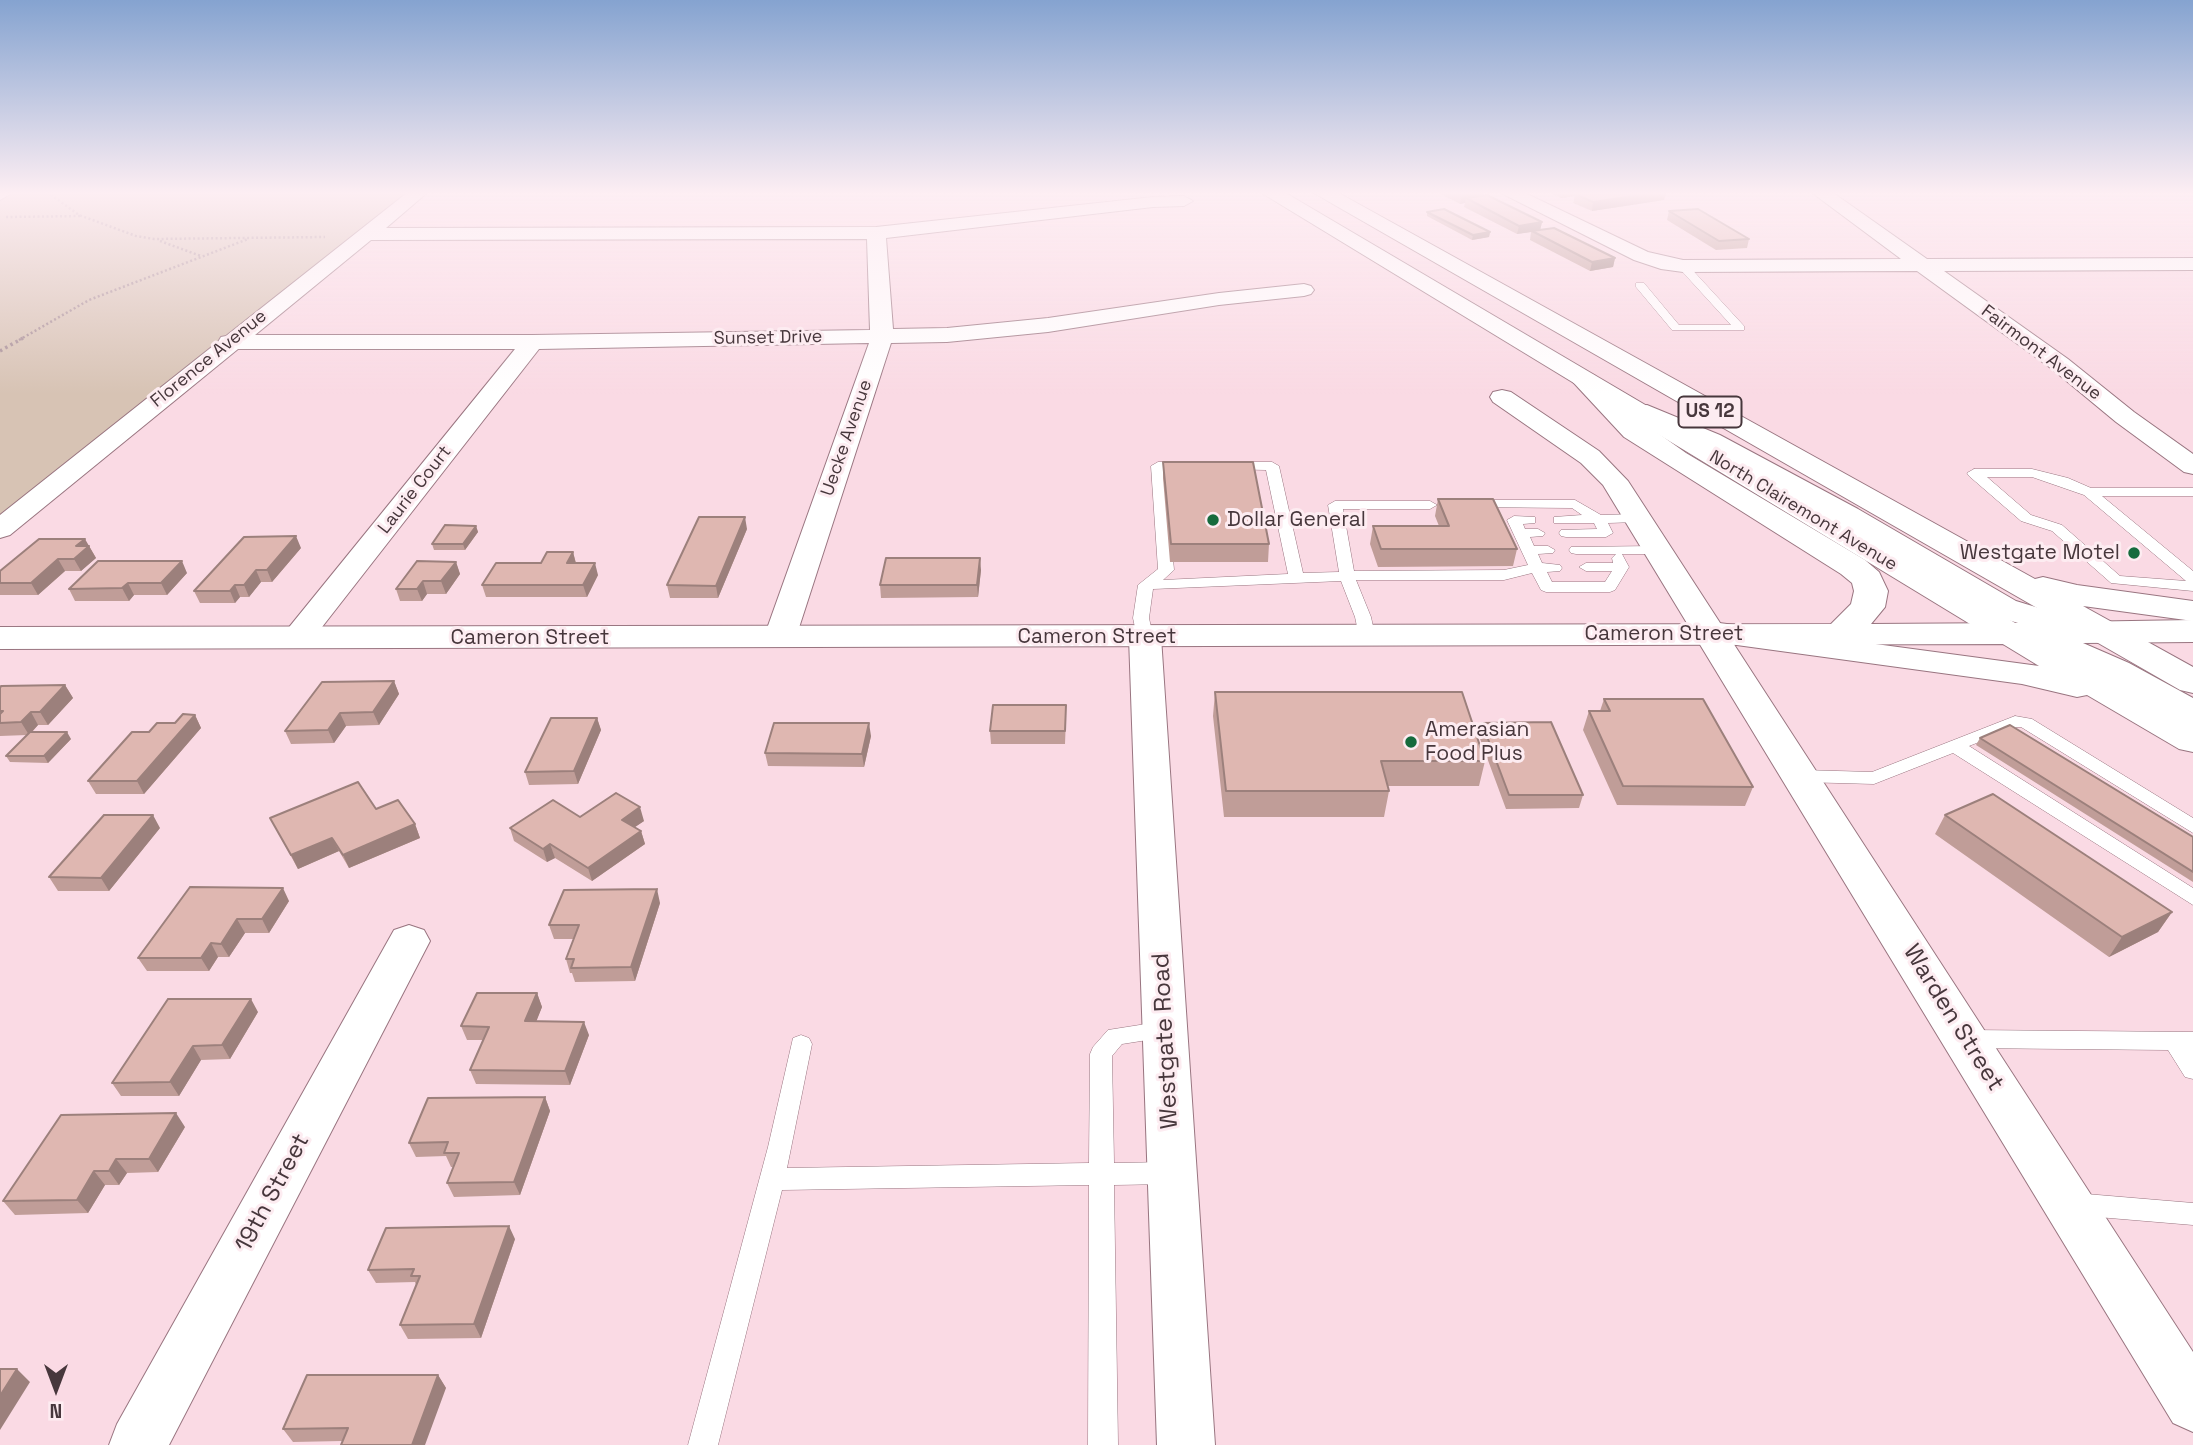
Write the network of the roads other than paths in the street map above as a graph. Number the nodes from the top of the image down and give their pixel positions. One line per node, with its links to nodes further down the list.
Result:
1 (335, 259): 13 (street, Florence Avenue)
2 (878, 259): 12 (street, Uecke Avenue)
3 (1382, 259): 15 (main road, North Clairemont Avenue / US 12)
4 (1441, 259): 40 (main road, North Clairemont Avenue / US 12)
5 (1651, 259): 9 (street)
6 (1915, 259): 8 (street, Fairmont Avenue)
7 (2193, 264): 8 (street)
8 (1923, 265): 9 (street); 20 (street, Fairmont Avenue)
9 (1683, 266): 10 (lane)
10 (1640, 285)
11 (1304, 290): 12 (street, Sunset Drive)
12 (882, 337): 14 (street, Sunset Drive); 53 (street, Uecke Avenue)
13 (229, 342): 14 (street, Sunset Drive); 29 (street, Florence Avenue)
14 (532, 342): 56 (street, Laurie Court)
15 (1585, 381): 17 (main road, North Clairemont Avenue / US 12); 50 (main road)
16 (1502, 397): 26 (street, Warden Street)
17 (1613, 398): 47 (main road); 51 (main road, North Clairemont Avenue / US 12)
18 (1196, 466): 44 (lane)
19 (1221, 466): 42 (lane)
20 (2193, 466)
21 (2089, 492): 22 (lane); 39 (lane); 45 (lane)
22 (2193, 492)
23 (1461, 504): 24 (lane)
24 (1507, 504): 28 (lane); 30 (lane)
25 (1430, 505): 41 (lane)
26 (1637, 518): 28 (lane); 31 (street, Warden Street)
27 (1563, 526): 28 (lane)
28 (1602, 526): 34 (lane)
29 (0, 529)
30 (1529, 550): 32 (lane); 35 (lane)
31 (1656, 550): 34 (lane); 49 (street, Warden Street)
32 (1548, 551)
33 (1576, 551): 34 (lane)
34 (1617, 551): 37 (lane)
35 (1536, 567): 37 (lane); 38 (lane); 41 (lane)
36 (1586, 567): 37 (lane)
37 (1622, 567)
38 (1555, 568)
39 (2187, 568): 43 (lane)
40 (1994, 572): 46 (main road); 47 (main road, North Clairemont Avenue / US 12)
41 (1347, 576): 42 (lane); 52 (lane)
42 (1296, 578): 44 (lane)
43 (2193, 579)
44 (1146, 585): 54 (lane)
45 (2193, 586)
46 (2193, 611)
47 (2098, 631): 48 (main road, Cameron Street); 51 (main road, Cameron Street); 57 (main road, North Clairemont Avenue / US 12)
48 (2193, 631)
49 (1712, 633): 50 (main road, Cameron Street); 52 (main road, Cameron Street); 58 (main road); 62 (street, Warden Street)
50 (1841, 634): 51 (main road, Cameron Street)
51 (2010, 634): 58 (main road, North Clairemont Avenue / US 12); 59 (main road)
52 (1367, 636): 54 (main road, Cameron Street)
53 (780, 637): 54 (main road, Cameron Street); 56 (main road, Cameron Street)
54 (1145, 637): 66 (street, Westgate Road)
55 (0, 638): 56 (main road, Cameron Street)
56 (297, 638)
57 (2193, 682)
58 (2122, 699): 60 (main road, North Clairemont Avenue / US 12)
59 (2193, 714)
60 (2193, 740)
61 (1954, 745): 62 (lane); 63 (lane); 64 (lane)
62 (1802, 776): 67 (street, Warden Street)
63 (2193, 827)
64 (2193, 898)
65 (409, 941): 77 (street, 19th Street)
66 (1165, 1030): 71 (street, Westgate Road); 72 (lane)
67 (1966, 1039): 68 (lane); 74 (street, Warden Street)
68 (2183, 1041): 70 (lane)
69 (801, 1044): 73 (lane)
70 (2193, 1070)
71 (1172, 1173): 72 (lane); 80 (street, Westgate Road)
72 (1100, 1174): 73 (lane); 79 (lane)
73 (771, 1178): 78 (lane)
74 (2068, 1203): 75 (lane); 76 (street, Warden Street)
75 (2193, 1214)
76 (2193, 1403)
77 (138, 1445)
78 (703, 1445)
79 (1103, 1445)
80 (1186, 1445)

